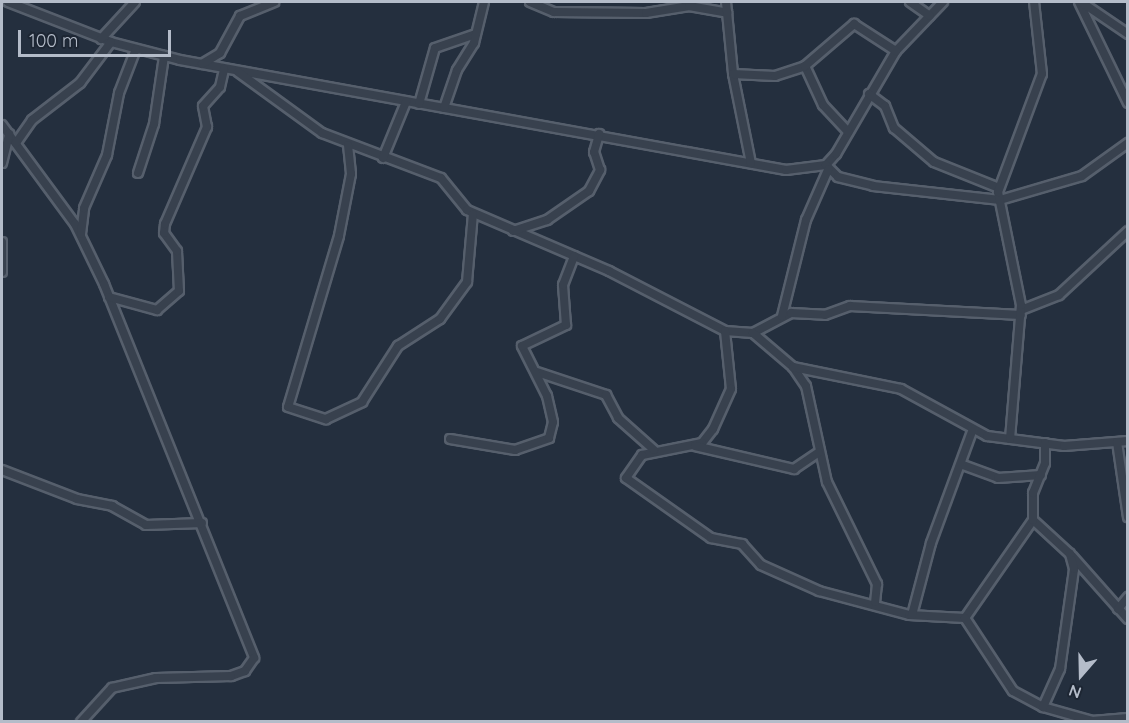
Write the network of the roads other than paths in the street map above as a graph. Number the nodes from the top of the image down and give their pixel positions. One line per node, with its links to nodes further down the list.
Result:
1 (8, 2): 17 (street)
2 (135, 2): 17 (street)
3 (274, 2): 22 (street)
4 (484, 2): 15 (street)
5 (530, 2): 12 (street)
6 (641, 2): 12 (street)
7 (726, 2): 13 (street)
8 (910, 2): 14 (street)
9 (943, 2): 14 (street)
10 (1034, 2): 44 (street)
11 (1080, 2): 16 (street); 29 (street)
12 (635, 12): 13 (street)
13 (728, 13): 26 (street)
14 (930, 16): 20 (street)
15 (476, 34): 30 (street); 31 (street)
16 (1128, 34)
17 (101, 39): 18 (street)
18 (111, 42): 19 (street); 36 (street)
19 (136, 49): 21 (street); 49 (street)
20 (896, 51): 23 (street); 27 (street)
21 (164, 56): 22 (street); 43 (street)
22 (202, 64): 24 (street)
23 (805, 66): 26 (street); 33 (street)
24 (224, 69): 25 (street); 53 (street)
25 (238, 71): 28 (street); 38 (street)
26 (733, 74): 41 (street)
27 (869, 94): 33 (street); 44 (street)
28 (406, 102): 30 (street); 39 (street)
29 (1128, 103)
30 (419, 104): 31 (street)
31 (444, 108): 35 (street)
32 (2, 125): 34 (street)
33 (848, 132): 42 (street)
34 (9, 134): 36 (street); 40 (street)
35 (599, 134): 41 (street); 47 (street)
36 (16, 143): 49 (street)
37 (1128, 143): 45 (street)
38 (348, 145): 39 (street); 46 (street)
39 (383, 158): 46 (street)
40 (2, 163)
41 (751, 163): 42 (street)
42 (827, 167): 45 (street); 55 (street)
43 (138, 173)
44 (999, 188): 45 (street)
45 (1000, 200): 54 (street)
46 (473, 214): 47 (street)
47 (513, 231): 51 (street)
48 (1128, 231): 54 (street)
49 (81, 236): 53 (street)
50 (2, 242): 52 (street)
51 (574, 256): 56 (street); 59 (street)
52 (2, 272)
53 (109, 297): 74 (street)
54 (1021, 313): 55 (street); 62 (street)
55 (782, 316): 57 (street)
56 (725, 331): 57 (street); 66 (street)
57 (753, 333): 58 (street)
58 (793, 367): 60 (street); 68 (street)
59 (536, 372): 61 (street); 67 (street)
60 (973, 429): 62 (street); 69 (street)
61 (450, 439)
62 (1010, 439): 65 (street)
63 (1128, 441): 64 (street)
64 (1117, 442): 65 (street); 72 (street)
65 (1045, 443): 71 (street)
66 (694, 445): 67 (street); 68 (street)
67 (654, 450): 77 (street)
68 (818, 453): 77 (street)
69 (963, 465): 71 (street); 79 (street)
70 (2, 470): 74 (street)
71 (1041, 475): 73 (street)
72 (1128, 517)
73 (1033, 520): 75 (street); 80 (street)
74 (202, 523): 84 (street)
75 (1071, 556): 78 (street); 82 (street)
76 (1128, 597): 78 (street)
77 (875, 602): 79 (street)
78 (1118, 609): 81 (street)
79 (912, 615): 80 (street)
80 (965, 618): 82 (street)
81 (1128, 619)
82 (1043, 707): 83 (street)
83 (1128, 718)
84 (81, 722)

